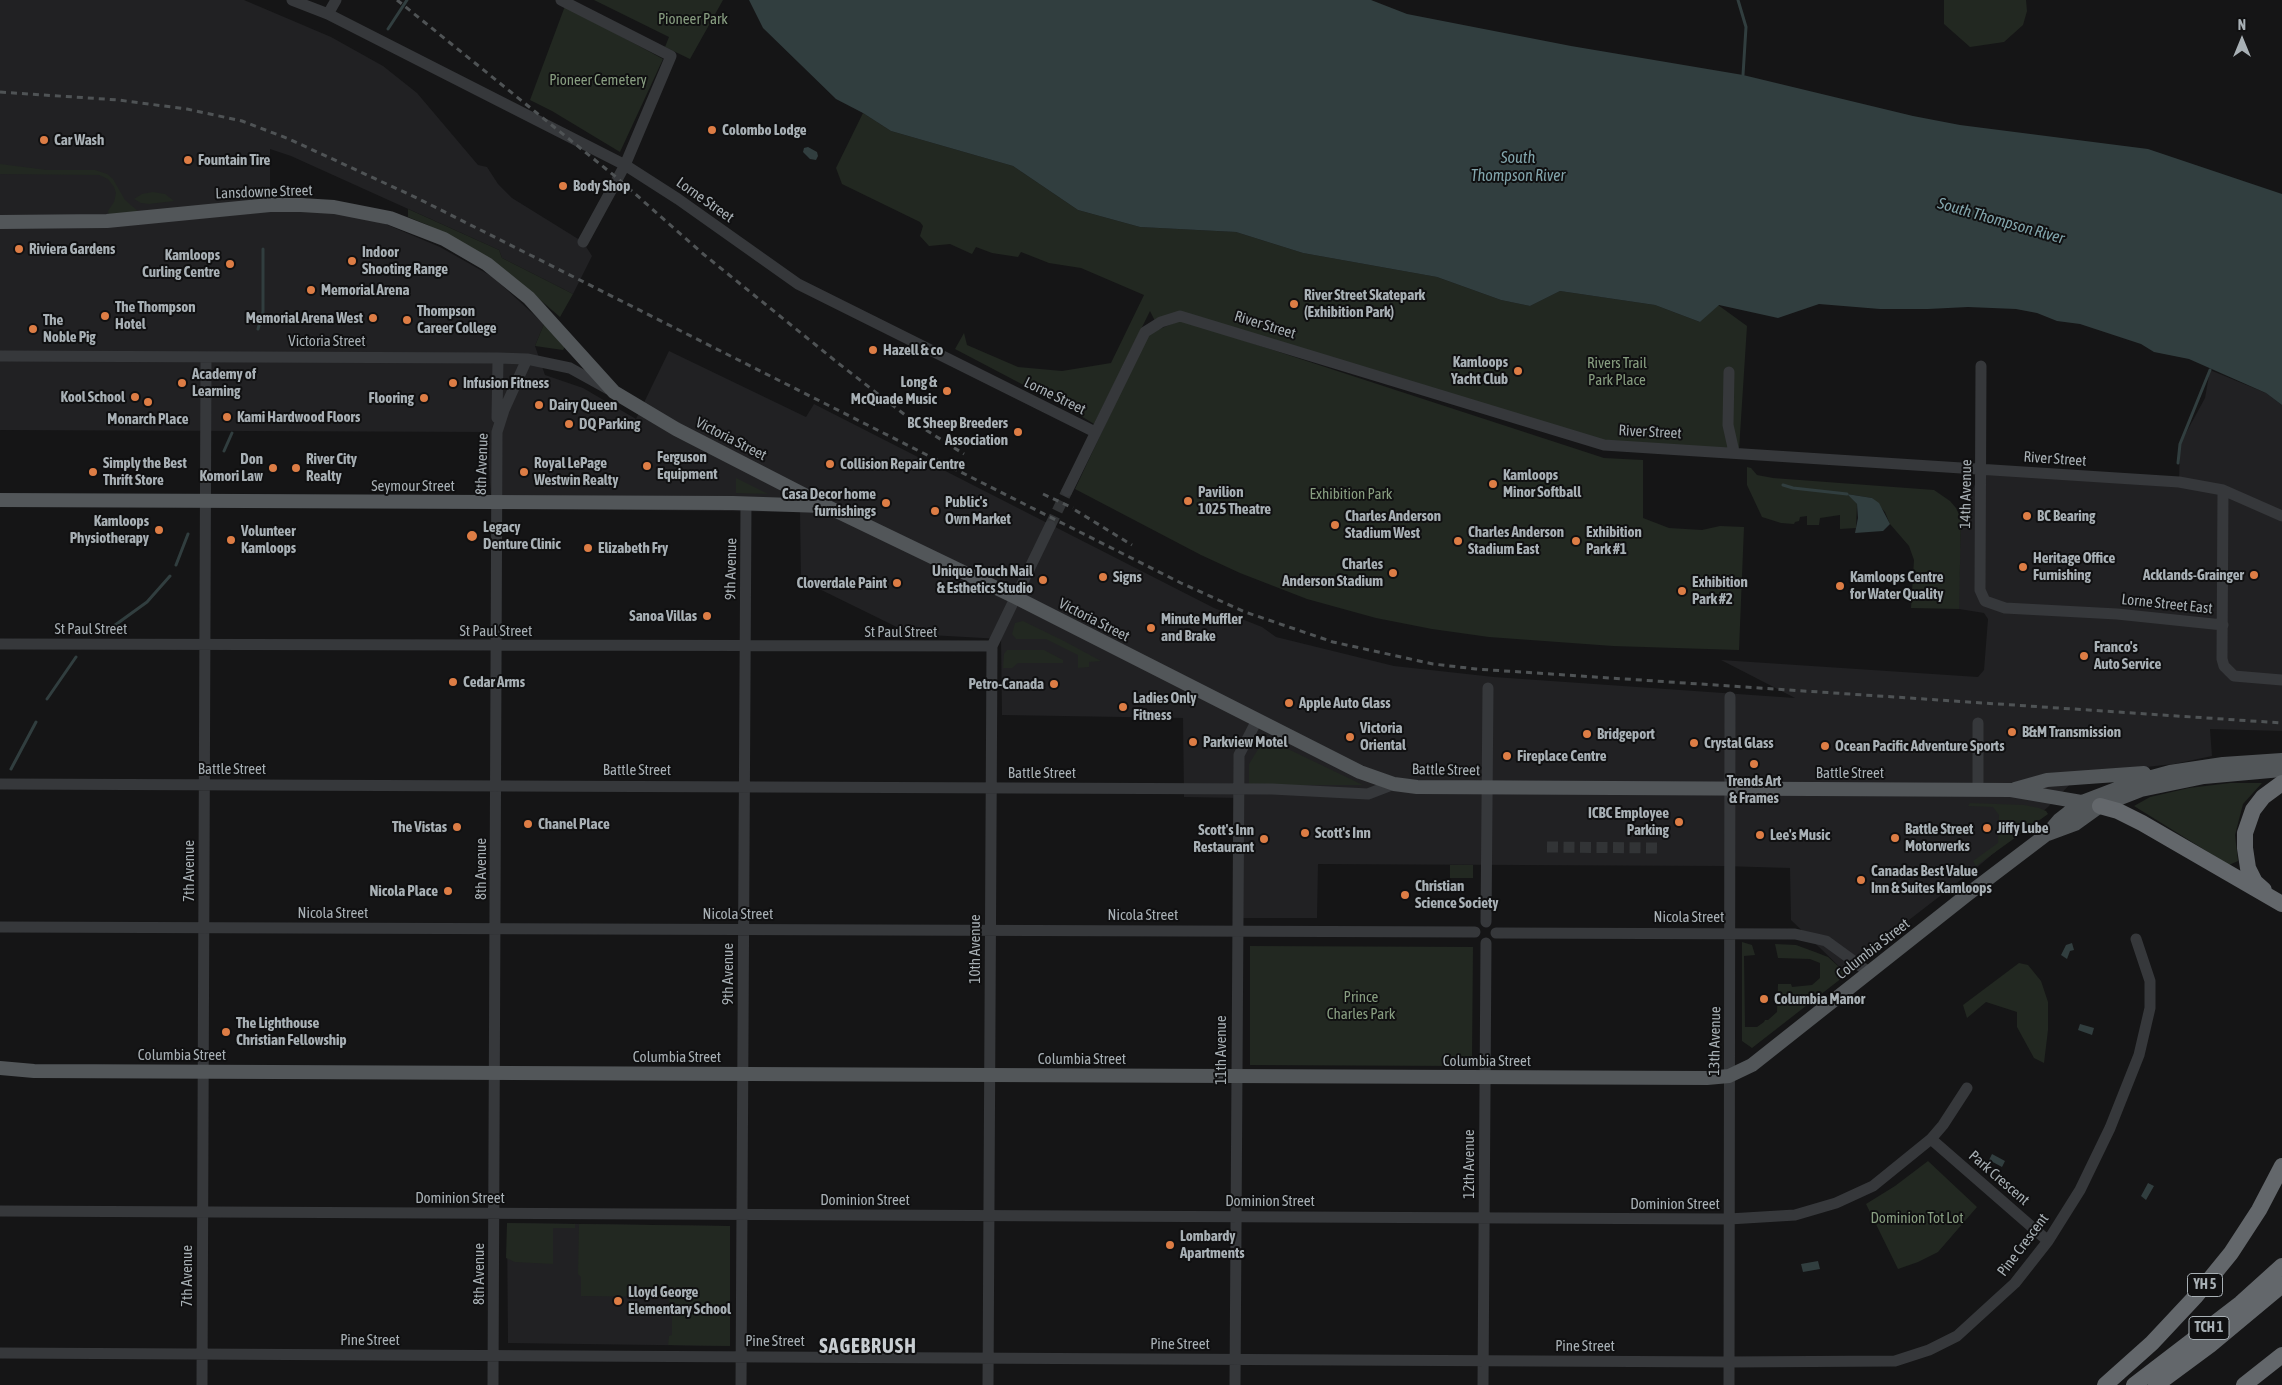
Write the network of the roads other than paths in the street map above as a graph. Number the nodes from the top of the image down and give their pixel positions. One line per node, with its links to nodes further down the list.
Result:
1 (292, 0): 4 (street, Lorne Street)
2 (336, 0): 4 (street)
3 (561, 0): 5 (street)
4 (328, 14): 5 (street, Lorne Street)
5 (625, 165): 7 (street); 16 (street, Lorne Street)
6 (0, 222): 14 (main road, Lansdowne Street)
7 (583, 242)
8 (0, 356): 9 (street, Victoria Street)
9 (206, 357): 10 (street, Victoria Street); 22 (street, 7th Avenue)
10 (498, 358): 11 (street, Victoria Street); 15 (street)
11 (527, 360): 14 (street, Victoria Street); 15 (street, 8th Avenue)
12 (1982, 366): 18 (street, 14th Avenue)
13 (1729, 372): 17 (street)
14 (614, 392): 25 (main road, Victoria Street)
15 (497, 432): 23 (street, 8th Avenue)
16 (1095, 432): 17 (street, River Street); 20 (street)
17 (1734, 452): 18 (street, River Street)
18 (1981, 469): 19 (street, River Street); 29 (street, 14th Avenue)
19 (2223, 490): 26 (street, River Street); 30 (street)
20 (1067, 491)
21 (0, 500): 22 (main road, Seymour Street)
22 (206, 501): 23 (main road, Seymour Street); 32 (street, 7th Avenue)
23 (496, 502): 24 (main road, Seymour Street); 33 (street, 8th Avenue)
24 (746, 504): 25 (main road, Seymour Street); 34 (street, 9th Avenue)
25 (826, 506): 28 (main road, Victoria Street)
26 (2282, 516)
27 (1050, 526): 28 (street, 10th Avenue)
28 (1015, 597): 35 (street, 10th Avenue); 39 (main road, Victoria Street)
29 (2005, 608): 30 (street, Lorne Street East)
30 (2222, 625): 36 (street, Lorne Street East)
31 (0, 644): 32 (street, St Paul Street)
32 (205, 645): 33 (street, St Paul Street); 47 (street, 7th Avenue)
33 (496, 646): 34 (street, St Paul Street); 48 (street, 8th Avenue)
34 (745, 646): 35 (street, St Paul Street); 49 (street, 9th Avenue)
35 (992, 646): 52 (street, 10th Avenue)
36 (2282, 680)
37 (1488, 688): 50 (street)
38 (1730, 697): 51 (street, 13th Avenue)
39 (1257, 720): 45 (main road, Victoria Street); 53 (street, 11th Avenue)
40 (1978, 723): 54 (street)
41 (2282, 760): 43 (main road)
42 (2282, 770): 57 (main road)
43 (2170, 772): 55 (main road); 56 (main road)
44 (0, 784): 47 (street, Battle Street)
45 (1394, 784): 50 (main road, Battle Street); 53 (street, Battle Street)
46 (2282, 784): 59 (highway)
47 (204, 785): 48 (street, Battle Street); 62 (street, 7th Avenue)
48 (497, 786): 49 (street, Battle Street); 63 (street, 8th Avenue)
49 (744, 787): 52 (street, Battle Street); 64 (street, 9th Avenue)
50 (1488, 788): 51 (main road, Battle Street); 60 (street)
51 (1732, 788): 54 (main road, Battle Street); 68 (street, 13th Avenue)
52 (991, 789): 53 (street, Battle Street); 65 (street, 10th Avenue)
53 (1240, 790): 66 (street, 11th Avenue)
54 (1978, 790): 55 (main road, Battle Street)
55 (2011, 790): 56 (main road, Battle Street)
56 (2082, 802): 57 (main road, Battle Street); 58 (main road, Columbia Street)
57 (2100, 806): 58 (main road, Columbia Street); 59 (highway)
58 (2047, 834): 72 (main road, Columbia Street)
59 (2277, 902)
60 (1486, 922): 67 (street); 69 (street)
61 (0, 927): 62 (street, Nicola Street)
62 (204, 927): 63 (street, Nicola Street); 75 (street, 7th Avenue)
63 (496, 929): 64 (street, Nicola Street); 76 (street, 8th Avenue)
64 (743, 929): 65 (street, Nicola Street); 77 (street, 9th Avenue)
65 (990, 930): 66 (street, Nicola Street); 78 (street, 10th Avenue)
66 (1237, 930): 67 (street, Nicola Street); 79 (street, 11th Avenue)
67 (1475, 932): 71 (street)
68 (1728, 932): 69 (street, Nicola Street); 72 (street, Nicola Street); 80 (street, 13th Avenue)
69 (1496, 933): 71 (street)
70 (2136, 939): 94 (street, Pine Crescent)
71 (1486, 943): 82 (street, 12th Avenue)
72 (1870, 973): 80 (main road, Columbia Street)
73 (0, 1068): 74 (main road, Columbia Street)
74 (34, 1071): 75 (main road, Columbia Street); 81 (main road, Columbia Street)
75 (204, 1072): 76 (main road, Columbia Street); 87 (street, 7th Avenue)
76 (496, 1073): 77 (main road, Columbia Street); 88 (street, 8th Avenue)
77 (743, 1073): 78 (main road, Columbia Street); 89 (street, 9th Avenue)
78 (989, 1075): 79 (main road, Columbia Street); 90 (street, 10th Avenue)
79 (1236, 1076): 82 (main road, Columbia Street); 91 (street, 11th Avenue)
80 (1729, 1076): 82 (main road, Columbia Street); 93 (street, 13th Avenue)
81 (0, 1077)
82 (1485, 1077): 92 (street, 12th Avenue)
83 (1968, 1088): 84 (street, Dominion Street)
84 (1931, 1139): 93 (street, Dominion Street); 94 (street, Park Crescent)
85 (2282, 1166): 113 (highway, YH 5)
86 (0, 1211): 87 (street, Dominion Street)
87 (202, 1212): 88 (street, Dominion Street); 98 (street, 7th Avenue)
88 (494, 1212): 89 (street, Dominion Street); 99 (street, 8th Avenue)
89 (742, 1214): 90 (street, Dominion Street); 101 (street, 9th Avenue)
90 (989, 1216): 91 (street, Dominion Street); 102 (street, 10th Avenue)
91 (1235, 1216): 92 (street, Dominion Street); 103 (street, 11th Avenue)
92 (1484, 1218): 93 (street, Dominion Street); 104 (street, 12th Avenue)
93 (1729, 1219): 105 (street, 13th Avenue)
94 (2048, 1241): 105 (street, Pine Crescent)
95 (2282, 1266): 114 (highway, TCH 1)
96 (2282, 1285): 115 (highway, TCH 1)
97 (0, 1353): 98 (street, Pine Street)
98 (202, 1354): 99 (street, Pine Street); 106 (street, 7th Avenue)
99 (493, 1355): 101 (street, Pine Street); 107 (street, 8th Avenue)
100 (2282, 1355): 116 (highway)
101 (742, 1356): 102 (street, Pine Street); 108 (street, 9th Avenue)
102 (988, 1358): 103 (street, Pine Street); 109 (street, 10th Avenue)
103 (1235, 1360): 104 (street, Pine Street); 110 (street, 11th Avenue)
104 (1483, 1361): 105 (street, Pine Street); 111 (street, 12th Avenue)
105 (1730, 1362): 112 (street, 13th Avenue)
106 (202, 1385)
107 (493, 1385)
108 (741, 1385)
109 (988, 1385)
110 (1235, 1385)
111 (1483, 1385)
112 (1729, 1385)
113 (2104, 1385)
114 (2134, 1385)
115 (2156, 1385)
116 (2244, 1385)

